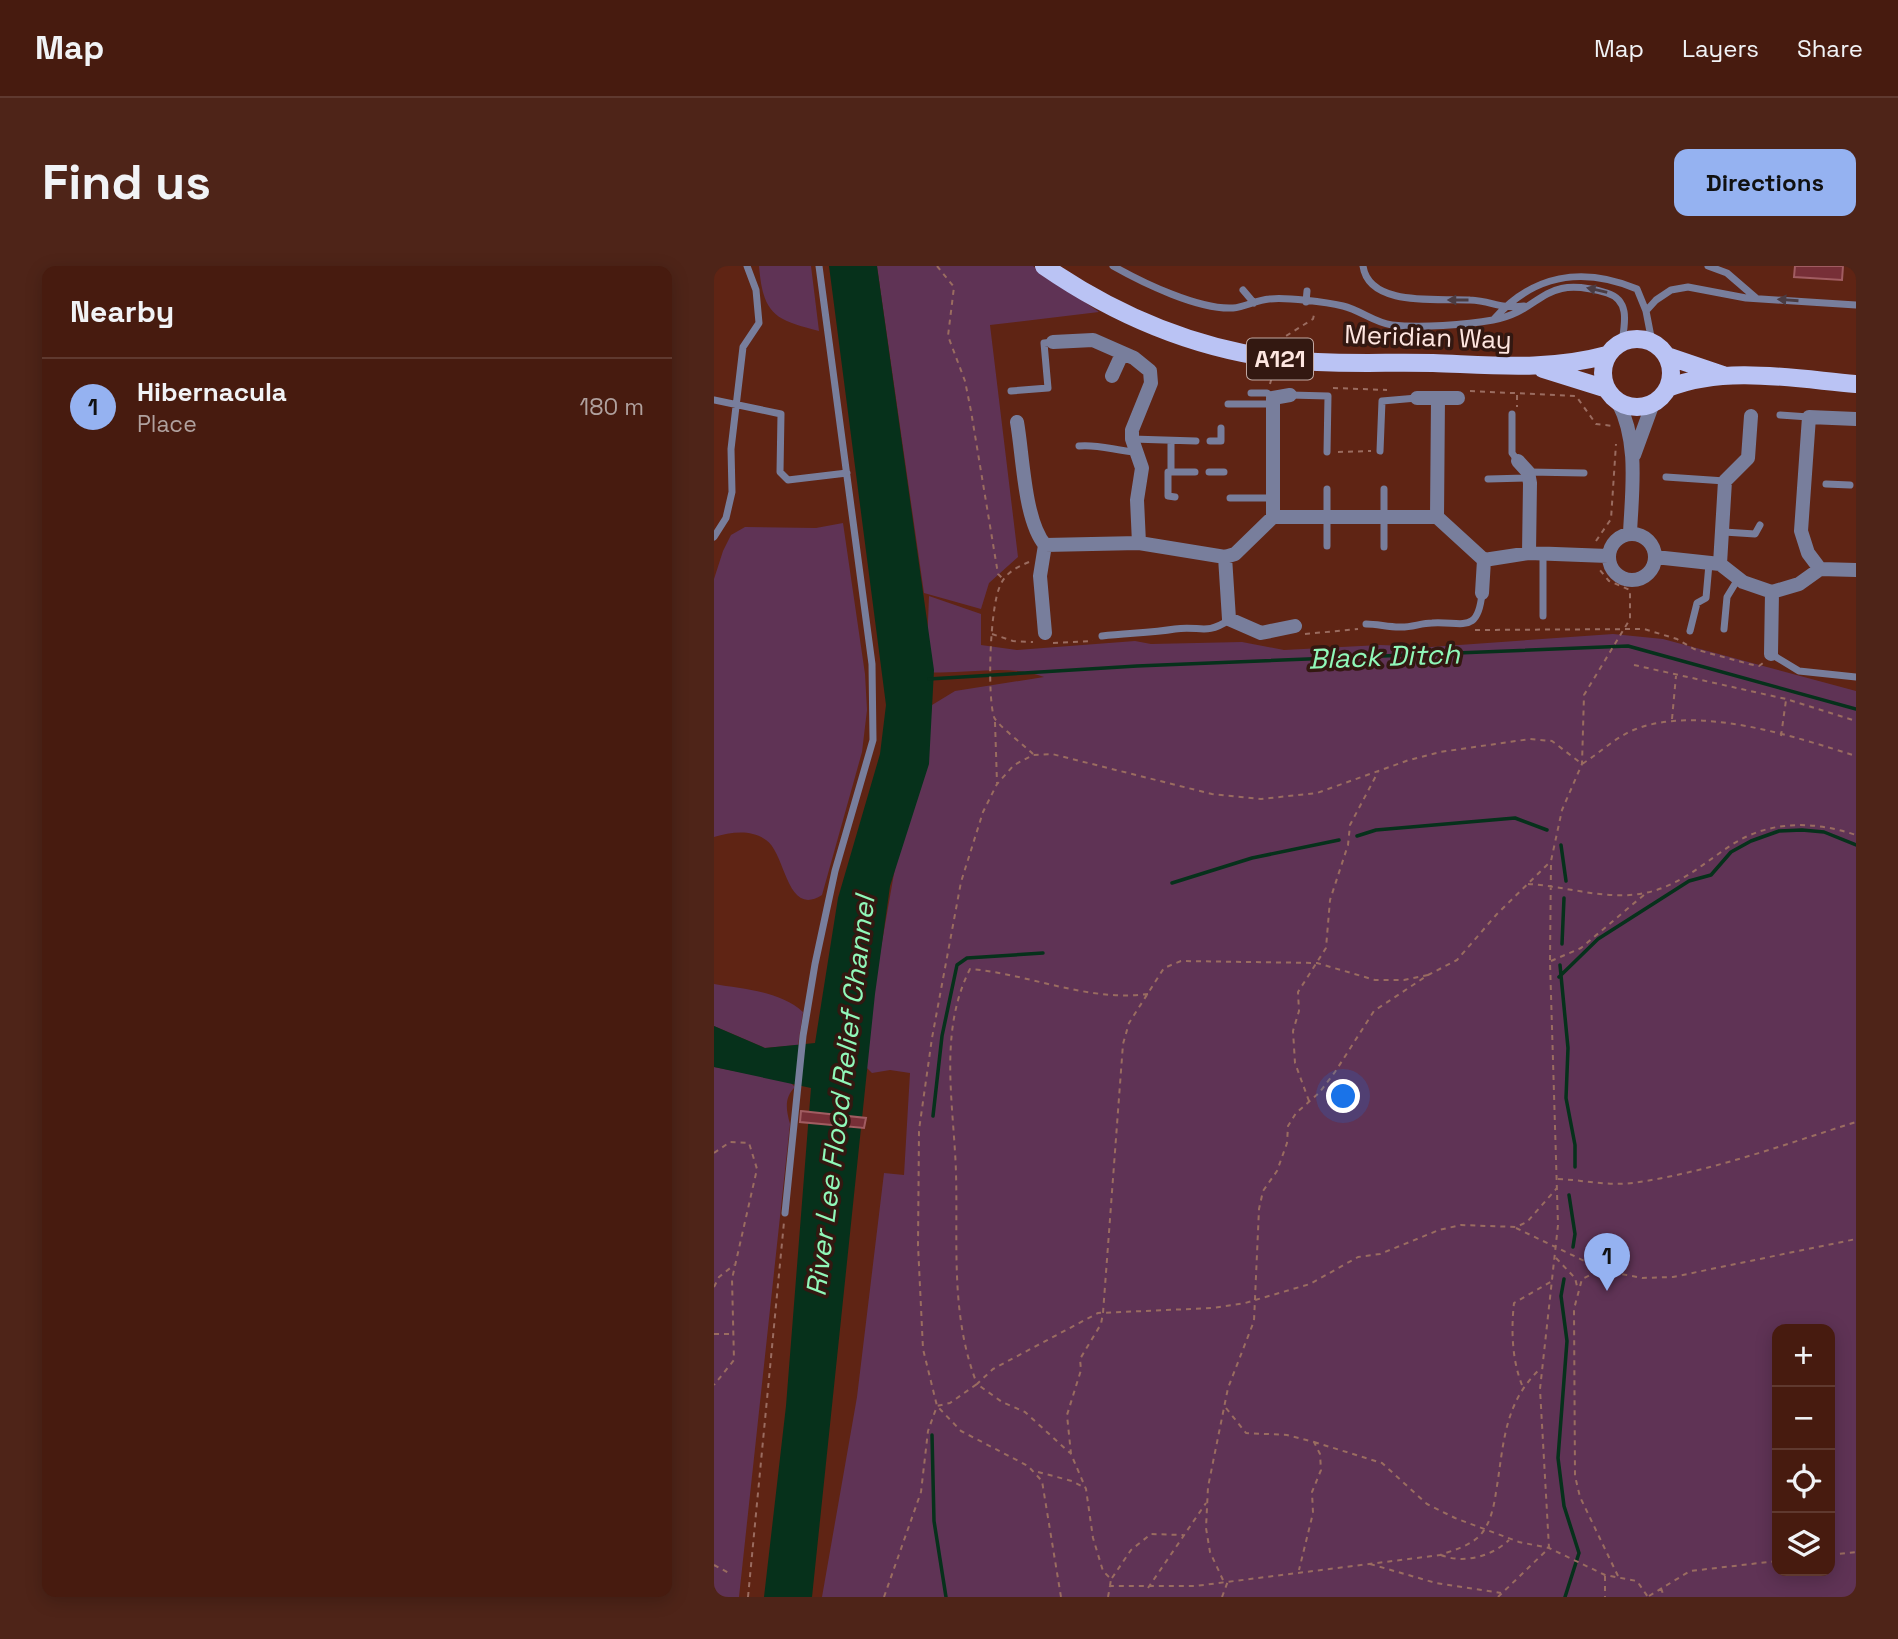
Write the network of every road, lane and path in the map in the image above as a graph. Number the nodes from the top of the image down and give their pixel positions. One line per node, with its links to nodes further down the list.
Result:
1 (747, 266): 42 (lane)
2 (820, 266): 64 (lane)
3 (937, 266): 98 (path)
4 (1044, 266): 26 (main road, Meridian Way / A121)
5 (1113, 266): 12 (lane)
6 (1363, 266): 16 (lane, one-way to 6)
7 (1708, 266): 10 (lane)
8 (1243, 290): 12 (lane)
9 (1307, 291): 11 (lane)
10 (1757, 298): 14 (lane, one-way to 10); 17 (lane)
11 (1306, 302): 12 (lane); 13 (lane)
12 (1254, 303)
13 (1316, 303): 18 (lane); 22 (path)
14 (1856, 305)
15 (1525, 306): 16 (lane); 18 (lane); 20 (lane, one-way to 15)
16 (1503, 308): 17 (lane); 18 (lane)
17 (1646, 311): 21 (lane)
18 (1493, 320)
19 (1053, 342): 23 (street); 31 (lane)
20 (1622, 342): 21 (main road); 24 (main road)
21 (1651, 342): 25 (main road)
22 (1293, 347)
23 (1122, 354): 27 (street); 54 (street)
24 (1607, 355): 26 (main road, Meridian Way / A121); 34 (main road)
25 (1667, 356): 28 (main road); 30 (main road)
26 (1537, 367): 34 (main road, Meridian Way / A121)
27 (1112, 376)
28 (1725, 376): 29 (main road); 30 (main road)
29 (1856, 384)
30 (1668, 388): 40 (main road)
31 (1011, 391)
32 (1251, 393): 39 (lane)
33 (1290, 395): 39 (street); 57 (lane)
34 (1612, 395): 40 (main road); 58 (street)
35 (1417, 398): 36 (street); 56 (lane)
36 (1438, 398): 37 (street); 79 (street)
37 (1458, 398)
38 (714, 400): 42 (lane)
39 (1274, 401): 41 (lane); 75 (street)
40 (1653, 403): 58 (street)
41 (1228, 404)
42 (735, 405): 64 (lane); 83 (lane)
43 (1512, 414): 59 (lane)
44 (1780, 415): 46 (lane)
45 (1751, 416): 68 (street)
46 (1809, 417): 47 (street); 96 (street)
47 (1856, 419)
48 (1017, 422): 85 (street)
49 (1221, 428): 53 (lane)
50 (1618, 438): 88 (path)
51 (1171, 441): 52 (lane); 54 (lane); 60 (lane)
52 (1196, 441)
53 (1209, 441)
54 (1135, 445): 55 (lane); 84 (street)
55 (1079, 446)
56 (1380, 450): 57 (path)
57 (1327, 452)
58 (1633, 460): 82 (street)
59 (1525, 470): 65 (lane); 67 (lane); 89 (street)
60 (1171, 472): 61 (lane); 73 (lane)
61 (1195, 472)
62 (1209, 472): 63 (lane)
63 (1224, 472)
64 (847, 473): 138 (lane)
65 (1584, 473)
66 (1666, 477): 68 (lane)
67 (1488, 479)
68 (1725, 481): 81 (street)
69 (1826, 484): 70 (lane)
70 (1850, 485)
71 (1327, 489): 76 (lane)
72 (1384, 489): 77 (lane)
73 (1175, 496)
74 (1230, 498): 75 (lane)
75 (1274, 498): 78 (street)
76 (1327, 516): 77 (street); 78 (street); 86 (lane)
77 (1384, 516): 79 (street); 87 (lane)
78 (1273, 517): 90 (street)
79 (1437, 517): 93 (street)
80 (1760, 525): 81 (lane)
81 (1724, 532): 95 (street)
82 (1630, 533): 91 (street); 92 (street)
83 (714, 537)
84 (1139, 542): 85 (street); 90 (street)
85 (1045, 545): 94 (street)
86 (1327, 547)
87 (1384, 547)
88 (1594, 548)
89 (1536, 554): 92 (street); 93 (street); 102 (lane)
90 (1225, 557): 103 (street)
91 (1655, 557): 92 (street); 95 (street)
92 (1601, 559): 121 (path)
93 (1484, 560): 101 (street)
94 (1041, 562): 98 (path); 108 (street)
95 (1714, 563): 99 (street); 107 (lane)
96 (1820, 569): 97 (street); 100 (street)
97 (1856, 570)
98 (1003, 579): 115 (path)
99 (1738, 579): 100 (street); 106 (lane)
100 (1772, 592): 110 (street)
101 (1482, 593): 104 (lane)
102 (1543, 616)
103 (1229, 619): 105 (street); 109 (lane)
104 (1366, 624)
105 (1295, 626)
106 (1724, 629)
107 (1690, 631)
108 (1045, 633)
109 (1102, 636)
110 (1771, 654): 113 (lane)
111 (1634, 665): 112 (path)
112 (1676, 675): 114 (path); 116 (path)
113 (1856, 677)
114 (1786, 699): 117 (path); 118 (path)
115 (995, 720): 119 (path); 123 (path)
116 (1672, 720): 118 (path); 121 (path)
117 (1856, 721)
118 (1781, 736): 120 (path)
119 (1034, 755): 122 (path); 123 (path)
120 (1856, 756)
121 (1582, 764): 122 (path); 125 (path)
122 (1378, 772): 130 (path)
123 (997, 784): 156 (path)
124 (1856, 835): 128 (path)
125 (1551, 861): 126 (path); 127 (path)
126 (1528, 884): 127 (path); 131 (path)
127 (1550, 885): 128 (path); 129 (path)
128 (1646, 893): 129 (path)
129 (1550, 962): 136 (path)
130 (1317, 963): 131 (path); 132 (path); 133 (path)
131 (1428, 975): 133 (path)
132 (1148, 994): 149 (path); 153 (path)
133 (1309, 1102): 148 (path)
134 (1856, 1122): 136 (path)
135 (714, 1153): 143 (path)
136 (1557, 1178): 137 (path)
137 (1557, 1188): 139 (path); 141 (path)
138 (785, 1213): 184 (path)
139 (1516, 1227): 141 (path); 148 (path)
140 (1856, 1239): 144 (path)
141 (1557, 1250): 142 (path); 144 (path)
142 (1556, 1258): 145 (path); 147 (path)
143 (736, 1264): 146 (path); 151 (path)
144 (1601, 1270): 147 (path)
145 (1553, 1281): 152 (path); 155 (path)
146 (714, 1287)
147 (1578, 1287): 176 (path)
148 (1253, 1298): 149 (path); 157 (path)
149 (1103, 1313): 153 (path); 159 (path)
150 (714, 1334): 151 (path)
151 (734, 1334): 154 (path)
152 (1541, 1368): 155 (path); 166 (path)
153 (976, 1384): 156 (path); 159 (path)
154 (714, 1385)
155 (1522, 1386): 163 (path)
156 (937, 1406): 160 (path); 185 (path)
157 (1226, 1407): 158 (path); 162 (path)
158 (1314, 1442): 163 (path); 173 (path)
159 (1072, 1454): 161 (path)
160 (1036, 1472): 161 (path); 186 (path)
161 (1086, 1489): 177 (path)
162 (1207, 1502): 164 (path); 178 (path)
163 (1484, 1530): 165 (path); 169 (path)
164 (1183, 1535): 177 (path); 181 (path)
165 (1510, 1539): 166 (path); 169 (path)
166 (1549, 1548): 175 (path); 183 (path)
167 (1856, 1552): 168 (path)
168 (1835, 1554)
169 (1440, 1555): 171 (path)
170 (1772, 1562): 182 (path)
171 (1369, 1564): 173 (path); 183 (path)
172 (714, 1565): 174 (path)
173 (1299, 1571): 179 (path)
174 (729, 1573)
175 (1605, 1575): 176 (path); 190 (path)
176 (1618, 1576): 191 (path)
177 (1111, 1579): 180 (path)
178 (1223, 1580): 179 (path); 181 (path)
179 (1228, 1580): 188 (path)
180 (1110, 1586): 181 (path); 187 (path)
181 (1148, 1588)
182 (1661, 1588): 191 (path); 192 (path)
183 (1503, 1593): 189 (path)
184 (748, 1597)
185 (884, 1597)
186 (1061, 1597)
187 (1108, 1597)
188 (1222, 1597)
189 (1498, 1597)
190 (1605, 1597)
191 (1648, 1597)
192 (1664, 1597)

